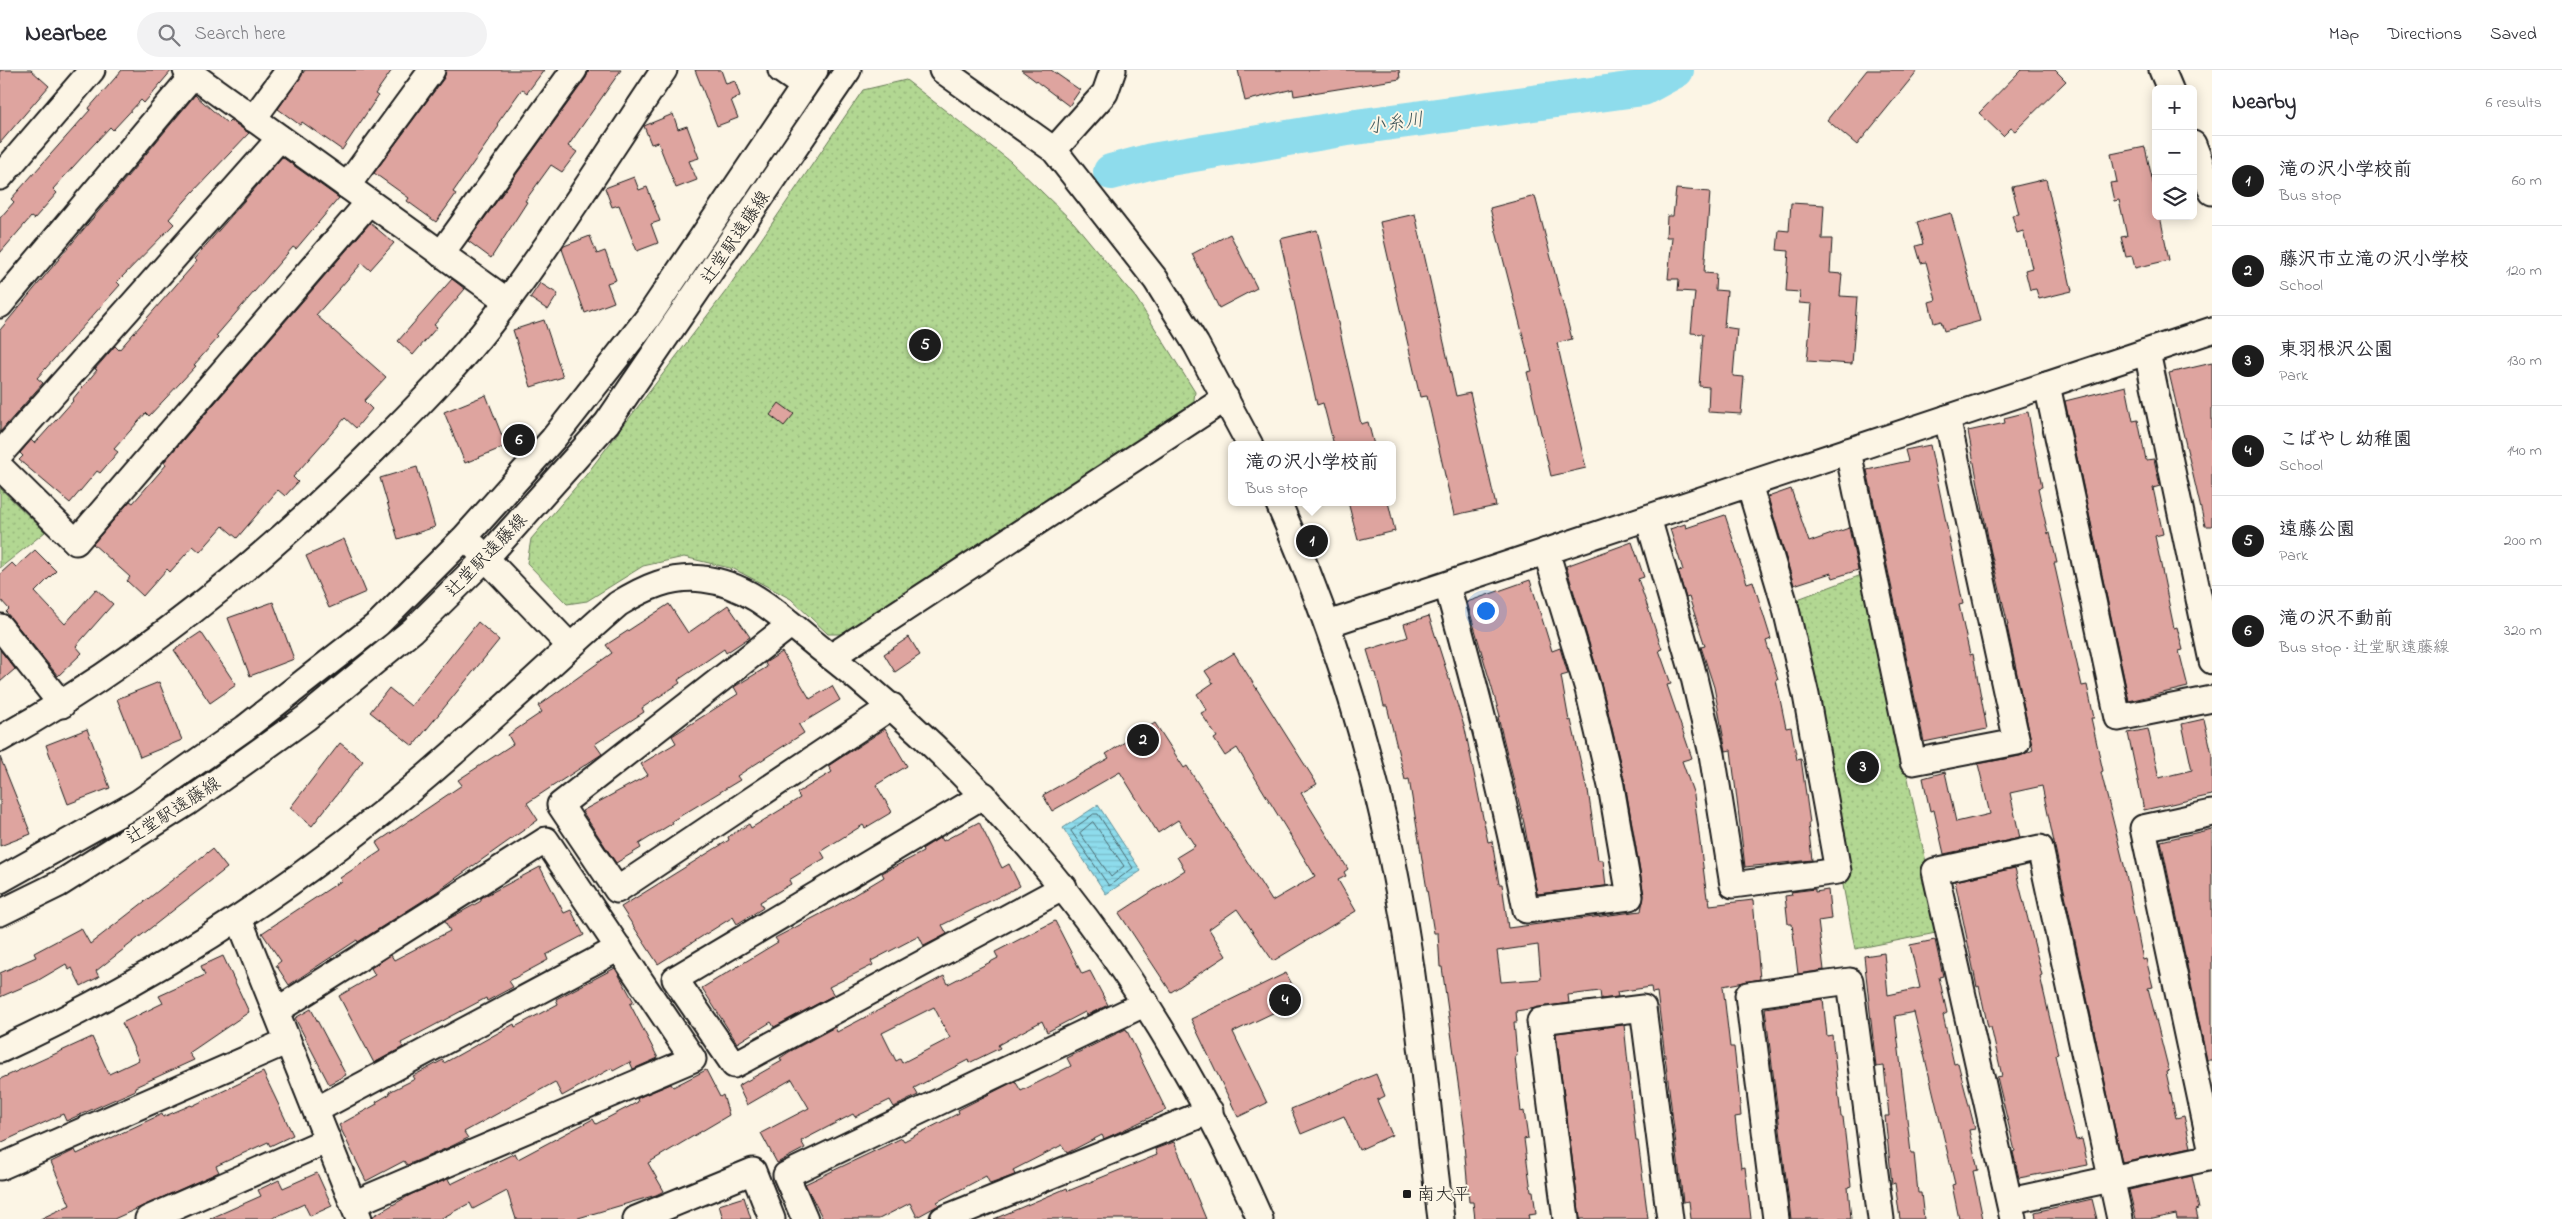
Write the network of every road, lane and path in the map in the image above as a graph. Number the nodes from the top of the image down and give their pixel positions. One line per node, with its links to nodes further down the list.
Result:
1 (92, 70): 18 (street)
2 (289, 70): 14 (street)
3 (432, 70): 19 (street)
4 (574, 70): 22 (street)
5 (664, 70): 23 (street)
6 (781, 70): 12 (street)
7 (848, 70): 39 (street, 辻堂駅遠藤線)
8 (942, 70): 16 (street)
9 (1113, 70): 16 (street)
10 (2162, 70): 13 (street)
11 (189, 73): 14 (street); 24 (street)
12 (809, 78): 37 (street, 辻堂駅遠藤線)
13 (2168, 85)
14 (254, 119): 15 (street)
15 (280, 138): 19 (street); 32 (street)
16 (1054, 150): 28 (street)
17 (2197, 154): 20 (street)
18 (0, 177)
19 (347, 186): 21 (street)
20 (2212, 192)
21 (369, 202): 22 (street); 33 (street)
22 (441, 254): 23 (street)
23 (507, 301): 48 (street)
24 (0, 305)
25 (2212, 330): 26 (street)
26 (2147, 352): 27 (street); 46 (street)
27 (2047, 385): 29 (street); 47 (street)
28 (1226, 398): 30 (street); 45 (street)
29 (1947, 418): 31 (street); 31 (street)
30 (1248, 441)
31 (1848, 451): 34 (street)
32 (0, 454)
33 (0, 467)
34 (1749, 484): 36 (street); 36 (street)
35 (1280, 506): 41 (street)
36 (1648, 518): 38 (street)
37 (465, 537): 39 (street); 53 (street, 辻堂駅遠藤線)
38 (1546, 551): 40 (street); 40 (street)
39 (487, 557): 44 (street); 55 (street, 辻堂駅遠藤線)
40 (1447, 585): 41 (street)
41 (1328, 624): 77 (street)
42 (790, 625): 44 (street); 45 (street); 49 (street)
43 (0, 627): 48 (street)
44 (570, 646): 56 (street)
45 (831, 657): 49 (street)
46 (2212, 661)
47 (2212, 699)
48 (62, 705): 50 (street)
49 (892, 706): 51 (street)
50 (0, 739)
51 (984, 796): 54 (street); 54 (street)
52 (2212, 813): 65 (street)
53 (0, 880)
54 (1064, 887): 58 (street)
55 (0, 913)
56 (239, 919): 59 (street); 61 (street)
57 (619, 948): 59 (street); 62 (street); 70 (street)
58 (1146, 1003): 63 (street); 74 (street)
59 (276, 1011): 60 (street)
60 (288, 1041): 62 (street); 67 (street)
61 (0, 1050)
62 (316, 1110): 64 (street)
63 (1210, 1111): 75 (street); 76 (street)
64 (328, 1140): 70 (street); 71 (street)
65 (2212, 1152)
66 (2212, 1157): 68 (street)
67 (0, 1166)
68 (2111, 1179): 69 (street); 69 (street); 82 (street)
69 (2012, 1210)
70 (357, 1212)
71 (148, 1219)
72 (636, 1219): 73 (street)
73 (772, 1219)
74 (805, 1219)
75 (943, 1219)
76 (1260, 1219)
77 (1441, 1219)
78 (1566, 1219): 79 (street)
79 (1670, 1219)
80 (1776, 1219): 81 (street)
81 (1881, 1219)
82 (2120, 1219)

